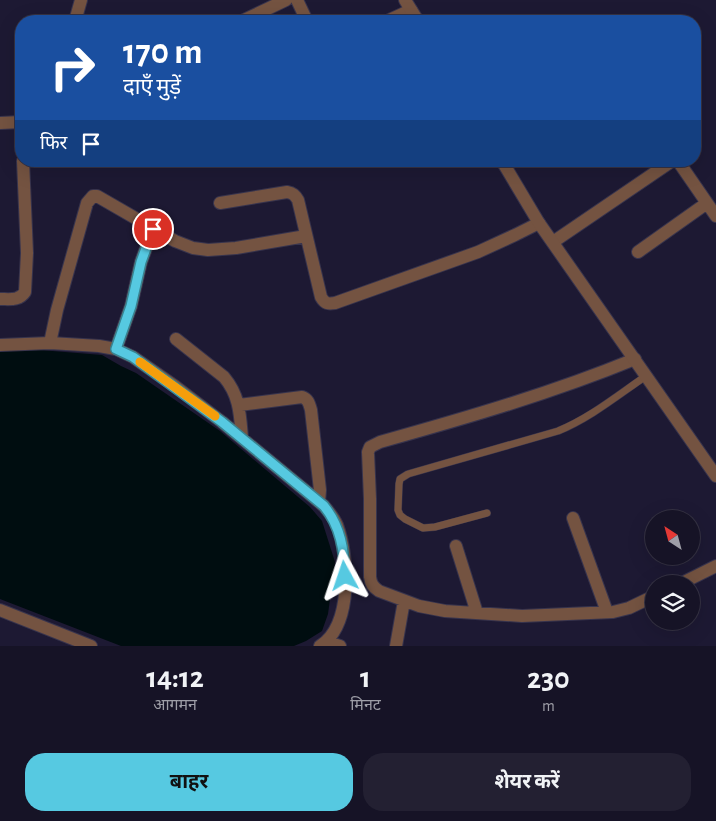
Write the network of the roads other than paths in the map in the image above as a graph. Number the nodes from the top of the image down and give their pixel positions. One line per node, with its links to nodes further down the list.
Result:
1 (81, 0): 5 (street)
2 (286, 0): 6 (street)
3 (297, 0): 7 (street)
4 (408, 5): 8 (street)
5 (77, 15)
6 (255, 15)
7 (304, 15)
8 (394, 15)
9 (15, 122): 10 (street)
10 (0, 123)
11 (22, 167): 23 (street)
12 (506, 167): 18 (street)
13 (663, 167): 21 (street)
14 (682, 167): 16 (street)
15 (220, 203): 20 (street)
16 (707, 203): 17 (street); 22 (street)
17 (716, 216)
18 (539, 223): 20 (street); 21 (street)
19 (153, 229): 20 (street); 25 (street); 27 (street)
20 (306, 236)
21 (552, 242): 28 (street)
22 (638, 252)
23 (0, 299)
24 (176, 339): 30 (street)
25 (50, 343): 26 (street); 27 (street)
26 (0, 345)
27 (116, 349): 31 (street)
28 (635, 360): 29 (street); 39 (street)
29 (646, 376): 32 (street); 34 (lane)
30 (239, 406): 31 (street); 33 (street)
31 (242, 438): 33 (street)
32 (716, 476)
33 (320, 502): 44 (street)
34 (486, 513)
35 (572, 518): 42 (street)
36 (456, 546): 43 (street)
37 (716, 566): 38 (street)
38 (698, 575)
39 (404, 600): 43 (street); 47 (street)
40 (645, 600): 42 (street)
41 (0, 610): 45 (street)
42 (607, 612): 43 (street)
43 (477, 614)
44 (323, 644): 46 (street)
45 (91, 646)
46 (340, 646)
47 (396, 646)

